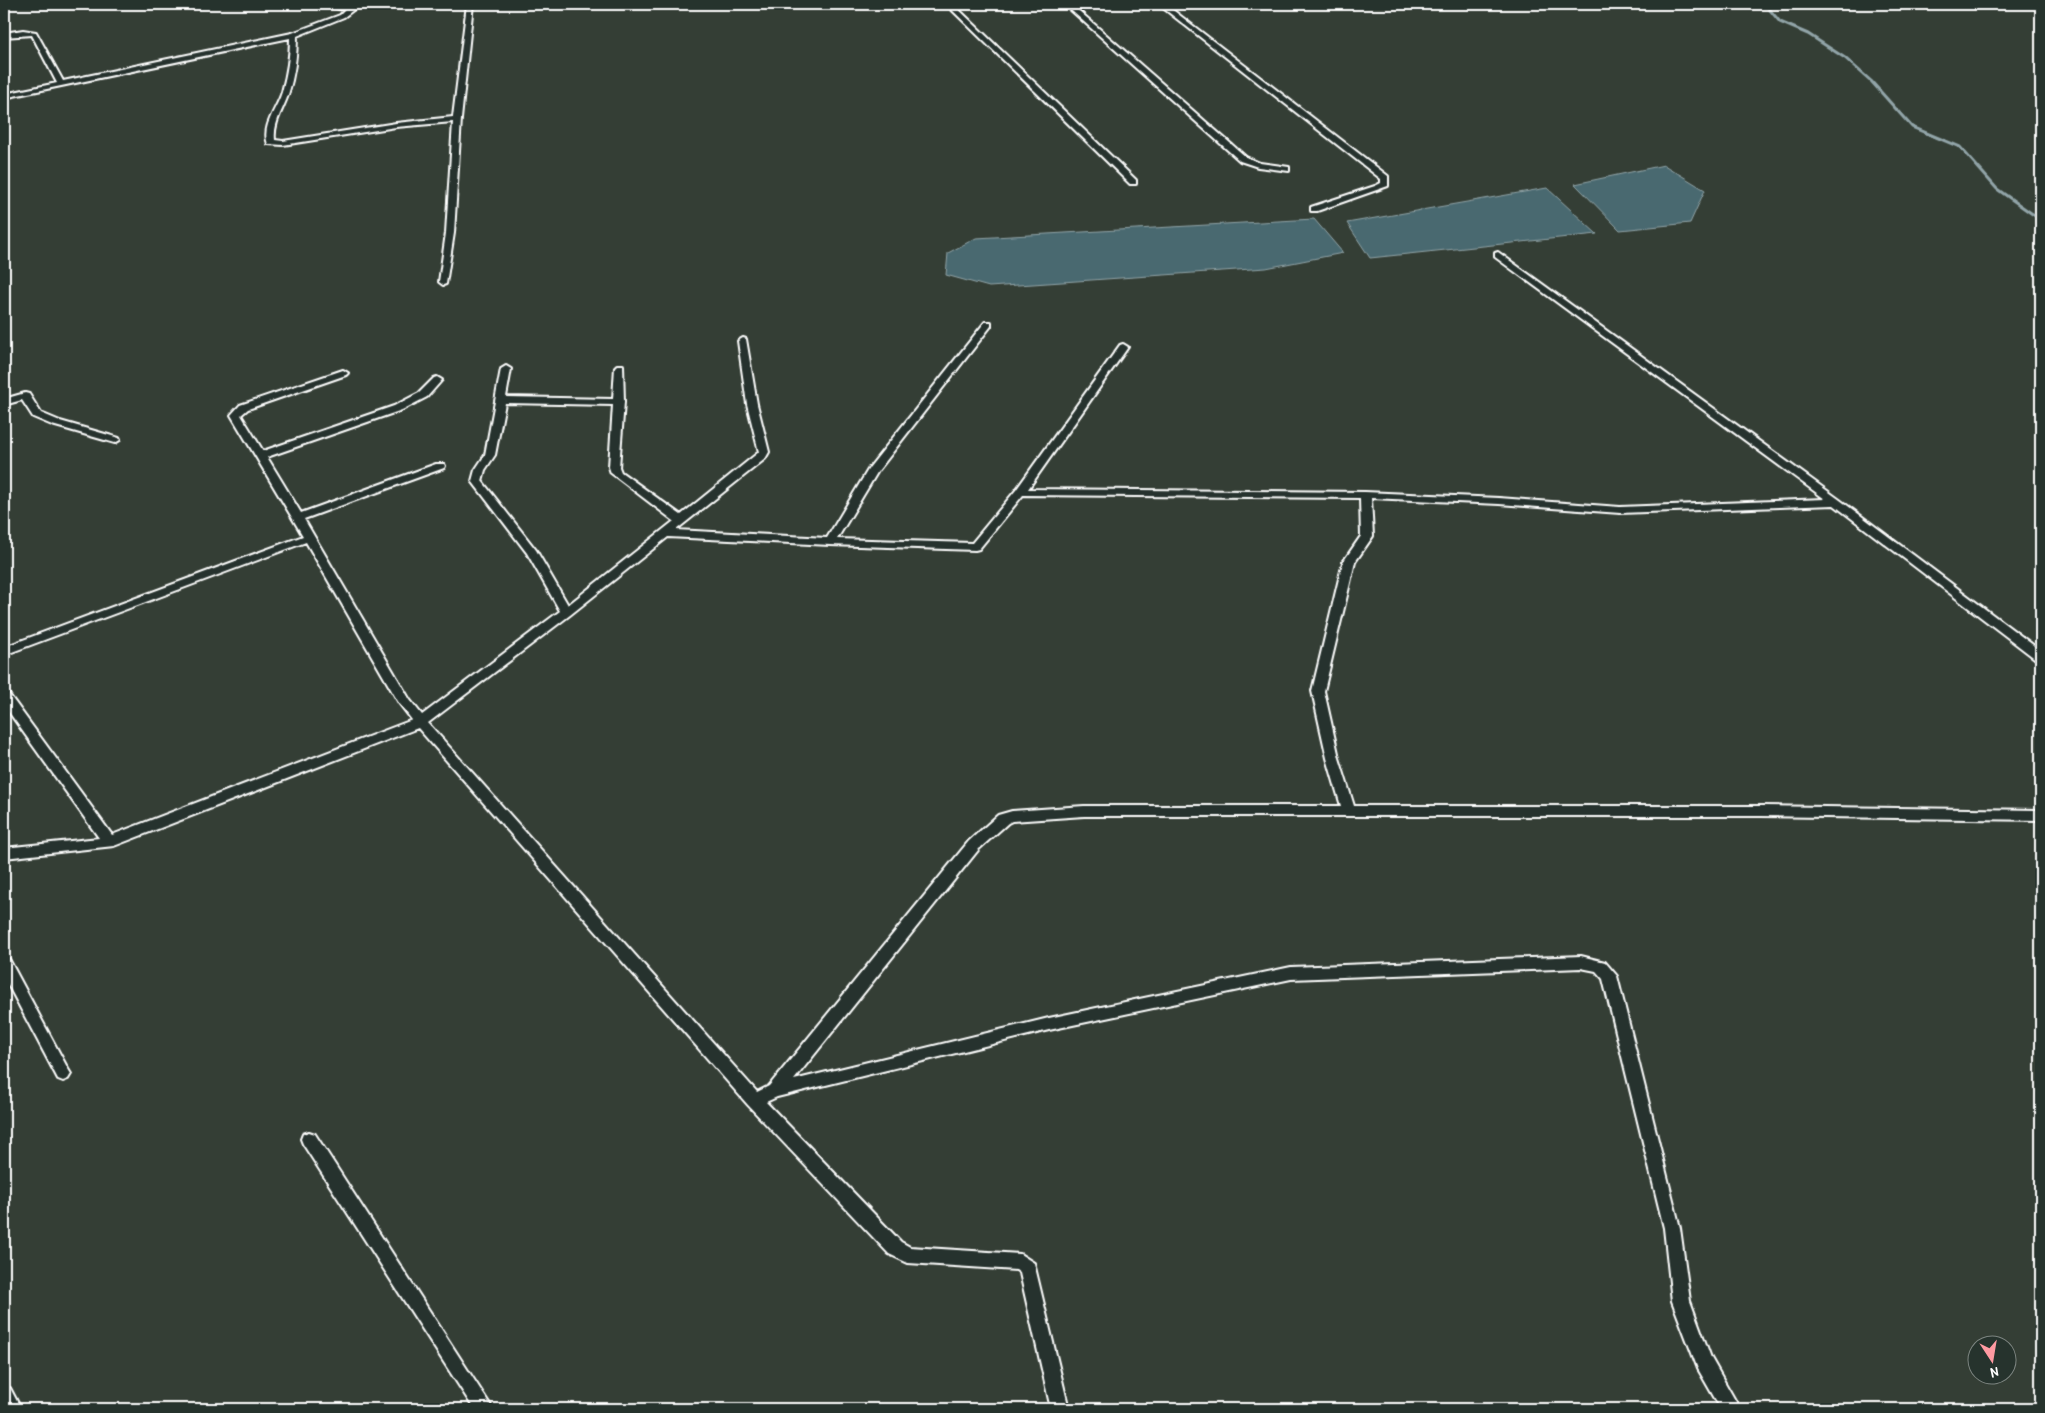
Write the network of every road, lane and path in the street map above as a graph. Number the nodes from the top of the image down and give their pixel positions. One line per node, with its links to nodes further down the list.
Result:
1 (322, 4): 7 (street)
2 (358, 4): 7 (street)
3 (470, 4): 12 (street)
4 (949, 4): 14 (street)
5 (1067, 4): 13 (street)
6 (1162, 4): 15 (street)
7 (349, 9): 9 (street)
8 (4, 35): 10 (street)
9 (294, 35): 10 (street); 12 (street)
10 (60, 84): 11 (street)
11 (4, 96)
12 (457, 119): 17 (street)
13 (1286, 169)
14 (1133, 182)
15 (1314, 209)
16 (1498, 255): 33 (street)
17 (444, 282)
18 (988, 324): 38 (street)
19 (743, 341): 35 (street)
20 (1123, 347): 31 (street)
21 (620, 367): 27 (street)
22 (506, 369): 25 (street)
23 (343, 373): 29 (street)
24 (437, 380): 29 (street)
25 (500, 400): 27 (street); 39 (street)
26 (4, 402): 28 (street)
27 (619, 402): 35 (street)
28 (116, 440)
29 (260, 456): 34 (street)
30 (440, 466): 34 (street)
31 (1020, 492): 32 (street); 38 (street)
32 (1365, 495): 33 (street); 44 (street)
33 (1836, 502): 41 (street)
34 (298, 518): 37 (street)
35 (680, 521): 36 (street)
36 (665, 533): 38 (street); 39 (street)
37 (309, 538): 40 (street); 43 (street)
38 (830, 542)
39 (566, 612): 43 (street)
40 (4, 651)
41 (2041, 657)
42 (4, 696): 46 (street)
43 (422, 722): 46 (street); 51 (street)
44 (1350, 811): 45 (street); 50 (street)
45 (2041, 815)
46 (109, 842): 47 (street)
47 (4, 853)
48 (4, 963): 49 (street)
49 (63, 1074)
50 (775, 1091): 51 (street); 57 (street)
51 (754, 1100): 56 (street)
52 (309, 1139): 55 (street)
53 (4, 1394): 54 (street)
54 (12, 1409)
55 (484, 1409)
56 (1060, 1409)
57 (1732, 1409)

